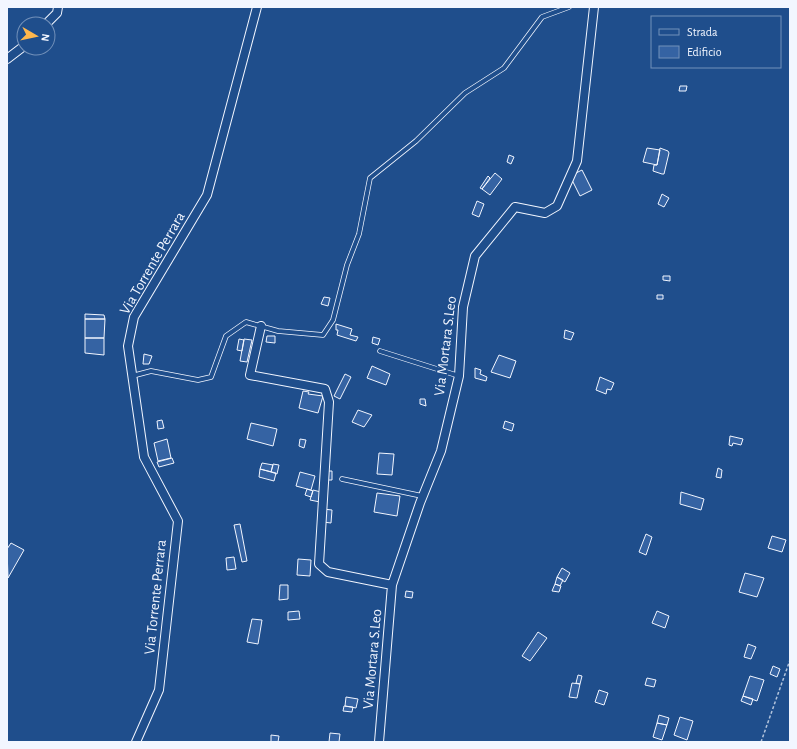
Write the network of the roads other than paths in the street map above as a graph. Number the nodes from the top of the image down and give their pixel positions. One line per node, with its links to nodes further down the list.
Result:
1 (58, 7): 5 (street)
2 (257, 7): 10 (street, Via Torrente Perrara)
3 (569, 7): 8 (lane)
4 (594, 7): 11 (street, Via Mortara S.Leo)
5 (54, 16)
6 (16, 52): 7 (street)
7 (7, 58)
8 (261, 326): 10 (lane); 14 (street)
9 (380, 351): 11 (lane)
10 (132, 376): 15 (street, Via Torrente Perrara)
11 (459, 376): 13 (street, Via Mortara S.Leo)
12 (342, 479): 13 (lane)
13 (422, 496): 14 (street, Via Mortara S.Leo)
14 (392, 584): 16 (street, Via Mortara S.Leo)
15 (136, 742)
16 (379, 742)

